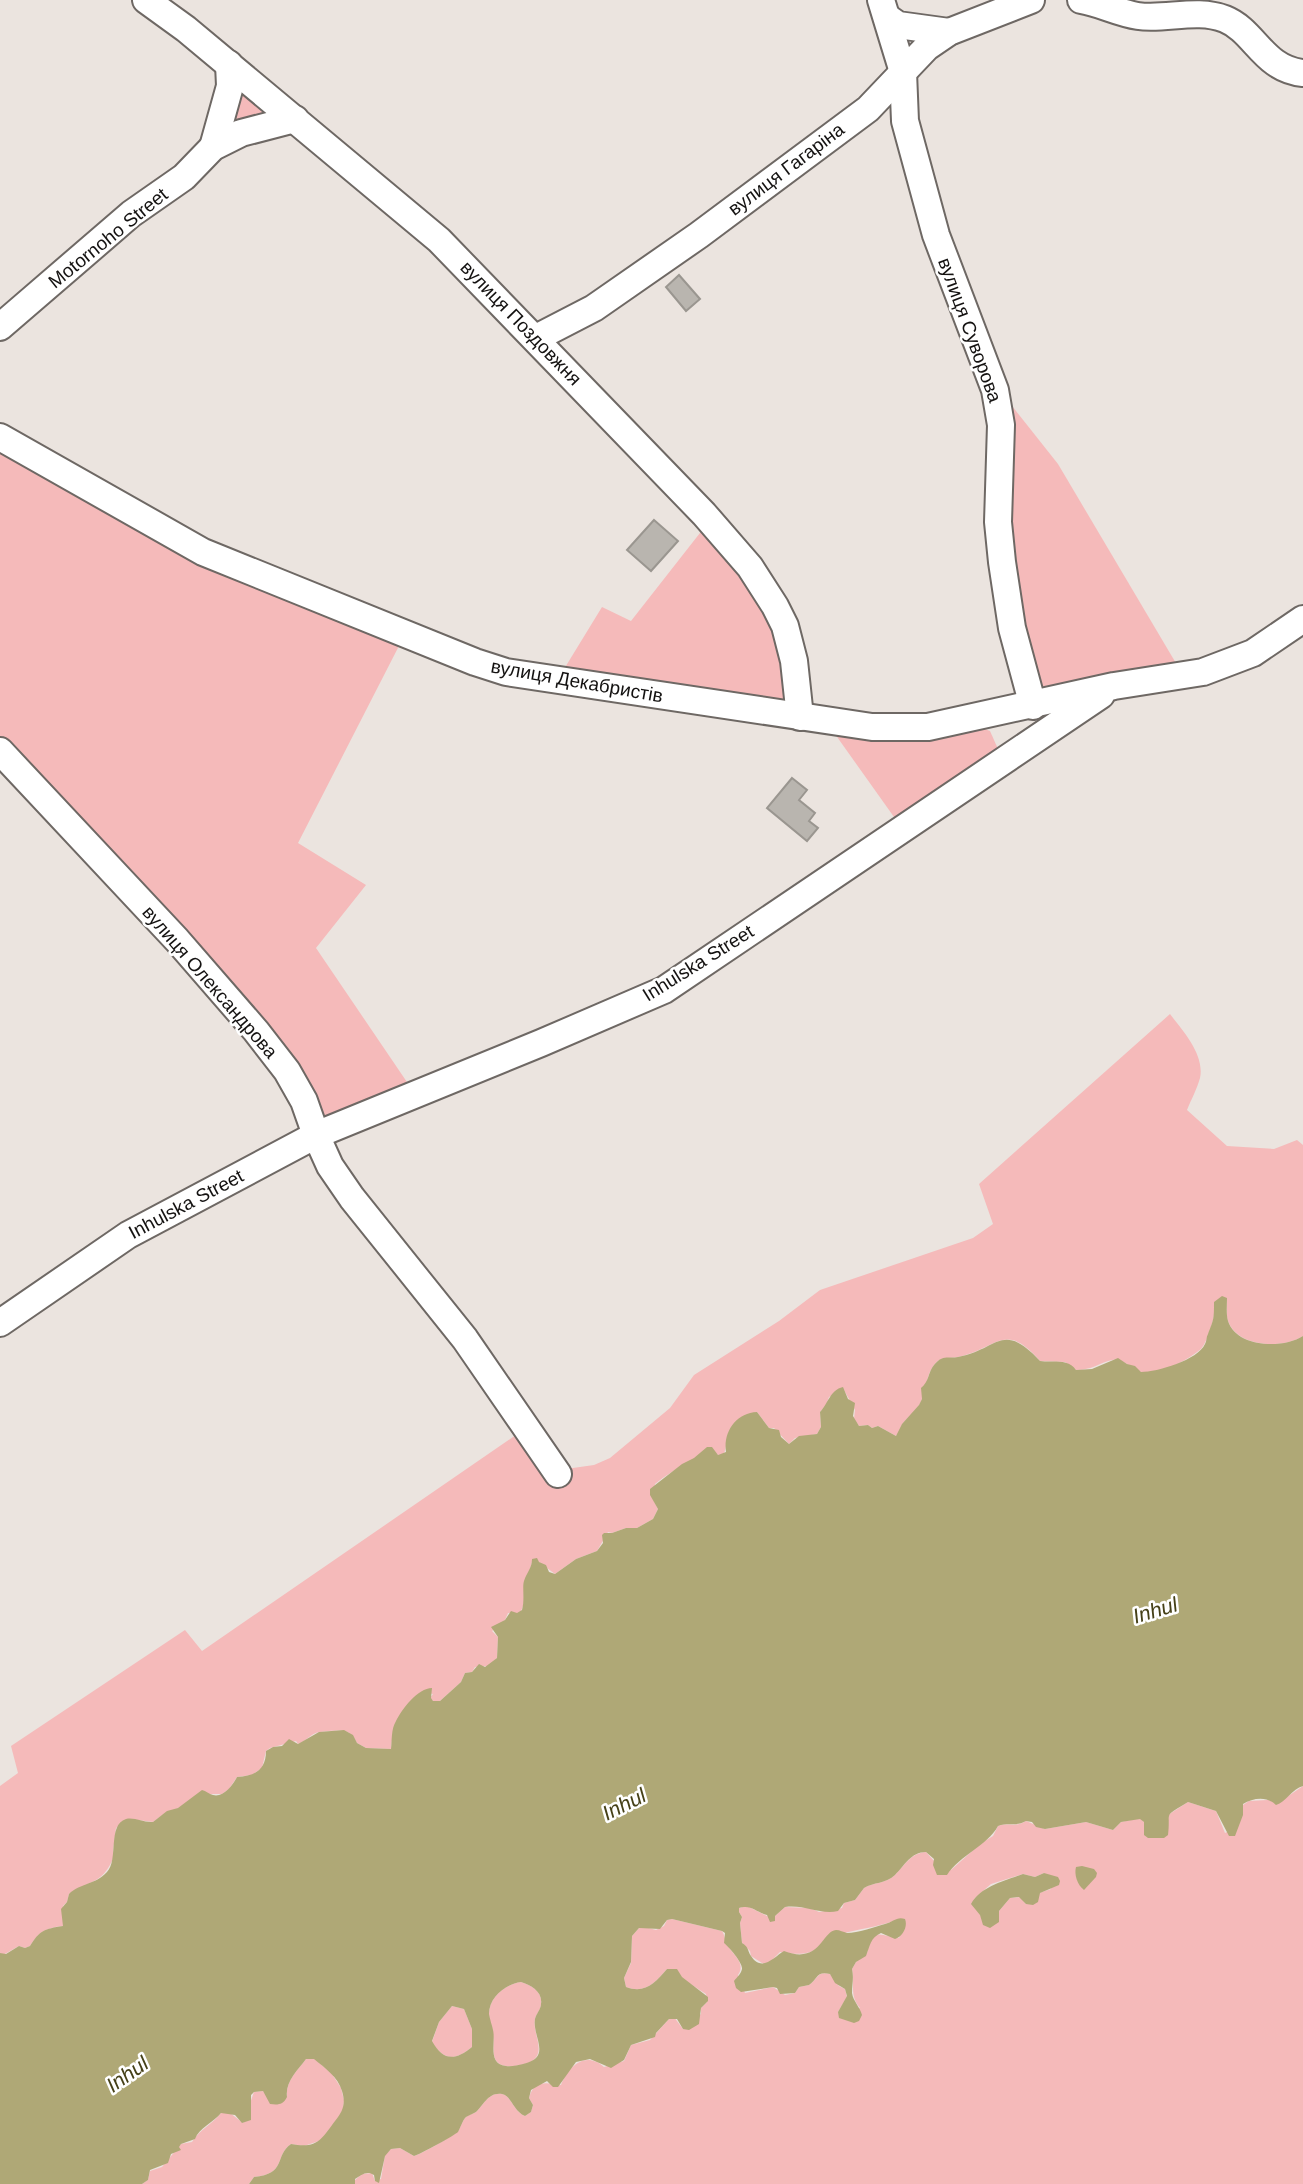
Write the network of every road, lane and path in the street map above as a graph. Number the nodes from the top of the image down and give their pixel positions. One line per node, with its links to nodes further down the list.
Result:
1 (146, 0): 6 (street, вулиця Поздовжня)
2 (1031, 0): 5 (street, вулиця Гагаріна)
3 (1081, 0): 8 (street)
4 (885, 9): 5 (street); 7 (street, вулиця Суворова)
5 (949, 32): 7 (street, вулиця Гагаріна)
6 (229, 64): 9 (street, вулиця Поздовжня); 10 (street, Motornoho Street)
7 (904, 72): 12 (street, вулиця Гагаріна); 16 (street, вулиця Суворова)
8 (1303, 73)
9 (295, 119): 10 (street, Motornoho Street); 12 (street, вулиця Поздовжня)
10 (213, 147): 11 (street, Motornoho Street)
11 (0, 327)
12 (536, 338): 17 (street, вулиця Поздовжня)
13 (0, 437): 17 (street, вулиця Декабристів)
14 (1303, 619): 15 (street, Inhulska Street)
15 (1114, 686): 16 (street, вулиця Декабристів); 19 (street, Inhulska Street)
16 (1032, 706): 17 (street, вулиця Декабристів)
17 (800, 717)
18 (0, 751): 19 (street, вулиця Олександрова)
19 (316, 1135): 20 (street, Inhulska Street); 21 (street, вулиця Олександрова)
20 (0, 1323)
21 (558, 1474)

